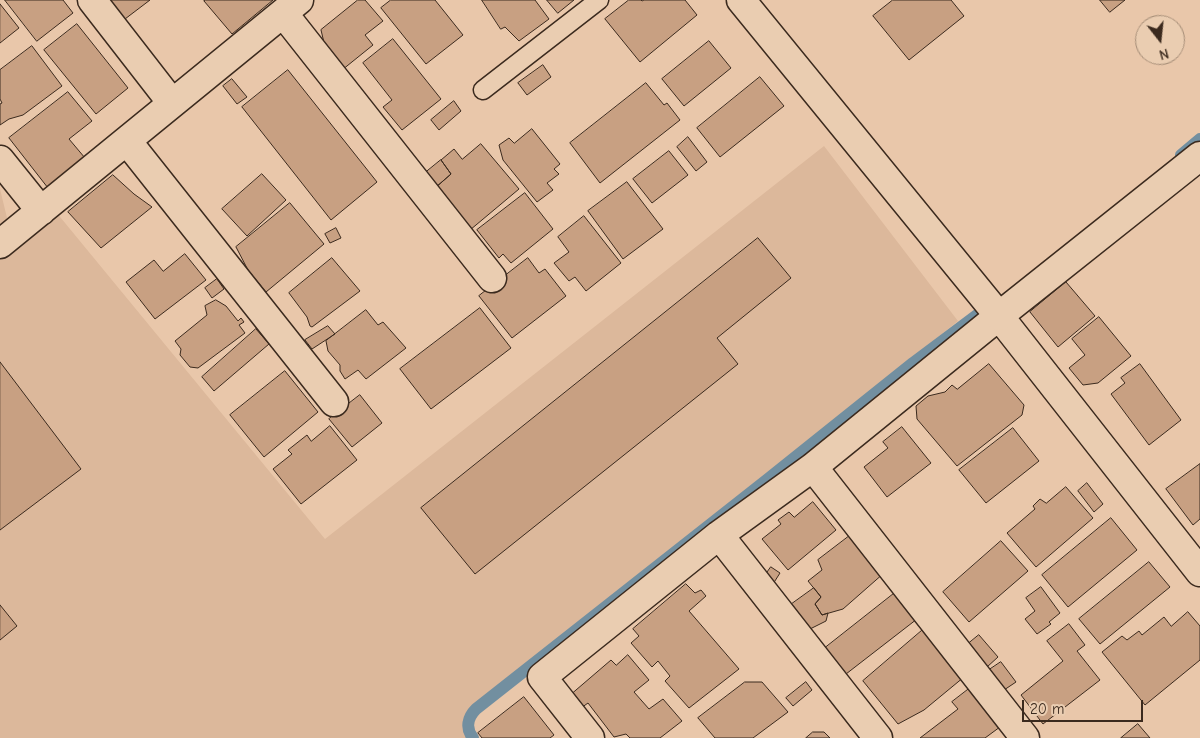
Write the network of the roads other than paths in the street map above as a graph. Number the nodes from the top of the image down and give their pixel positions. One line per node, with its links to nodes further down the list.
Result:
1 (92, 0): 6 (street)
2 (599, 0): 5 (lane)
3 (741, 0): 13 (street)
4 (291, 7): 6 (street); 12 (street)
5 (483, 90)
6 (172, 103): 7 (street)
7 (126, 141): 10 (street); 14 (street)
8 (1200, 156): 13 (street)
9 (0, 160): 10 (street)
10 (41, 211): 11 (street)
11 (0, 244)
12 (492, 278)
13 (999, 316): 15 (street); 17 (street)
14 (334, 402)
15 (813, 467): 16 (street); 20 (street)
16 (719, 535): 18 (street); 19 (street)
17 (1196, 557)
18 (590, 738)
19 (878, 738)
20 (1025, 738)

